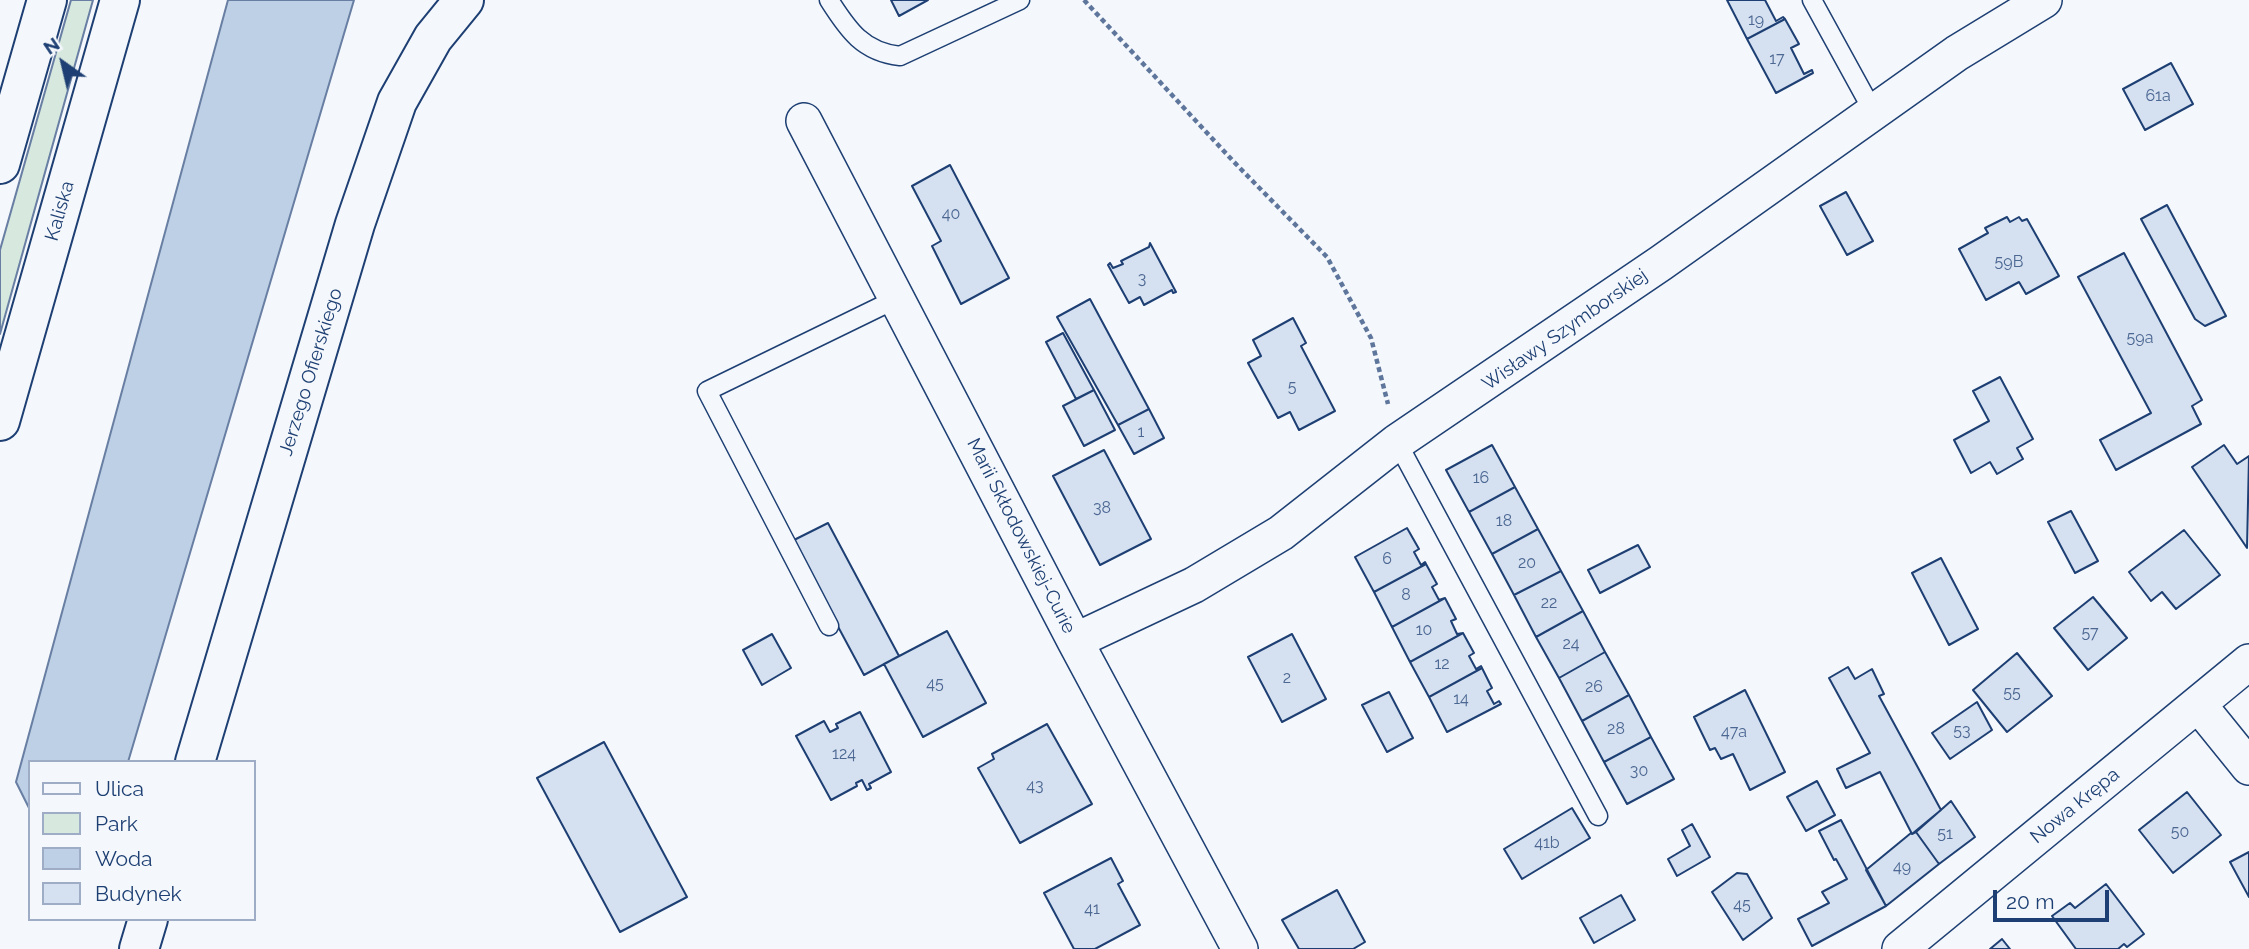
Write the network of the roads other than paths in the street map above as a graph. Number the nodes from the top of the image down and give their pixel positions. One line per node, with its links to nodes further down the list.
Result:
1 (47, 0): 11 (street)
2 (120, 0): 13 (street, Kaliska)
3 (464, 0): 19 (street, Jerzego Ofierskiego)
4 (829, 0): 8 (lane)
5 (1020, 0): 8 (lane)
6 (1812, 0): 9 (lane)
7 (2044, 0): 9 (street, Wisławy Szymborskiej)
8 (998, 5)
9 (1874, 113): 14 (street, Wisławy Szymborskiej)
10 (804, 121): 12 (street, Marii Skłodowskiej-Curie)
11 (0, 164)
12 (898, 298): 15 (lane); 16 (street, Marii Skłodowskiej-Curie)
13 (0, 421)
14 (1397, 443): 16 (street, Wisławy Szymborskiej); 21 (lane)
15 (829, 626)
16 (1076, 641): 24 (street, Marii Skłodowskiej-Curie)
17 (2249, 662): 18 (street, Nowa Krępa)
18 (2198, 704): 20 (street); 25 (street, Nowa Krępa)
19 (196, 760)
20 (2249, 767)
21 (1598, 816)
22 (147, 921): 23 (street)
23 (139, 949)
24 (1240, 949)
25 (1900, 949)

